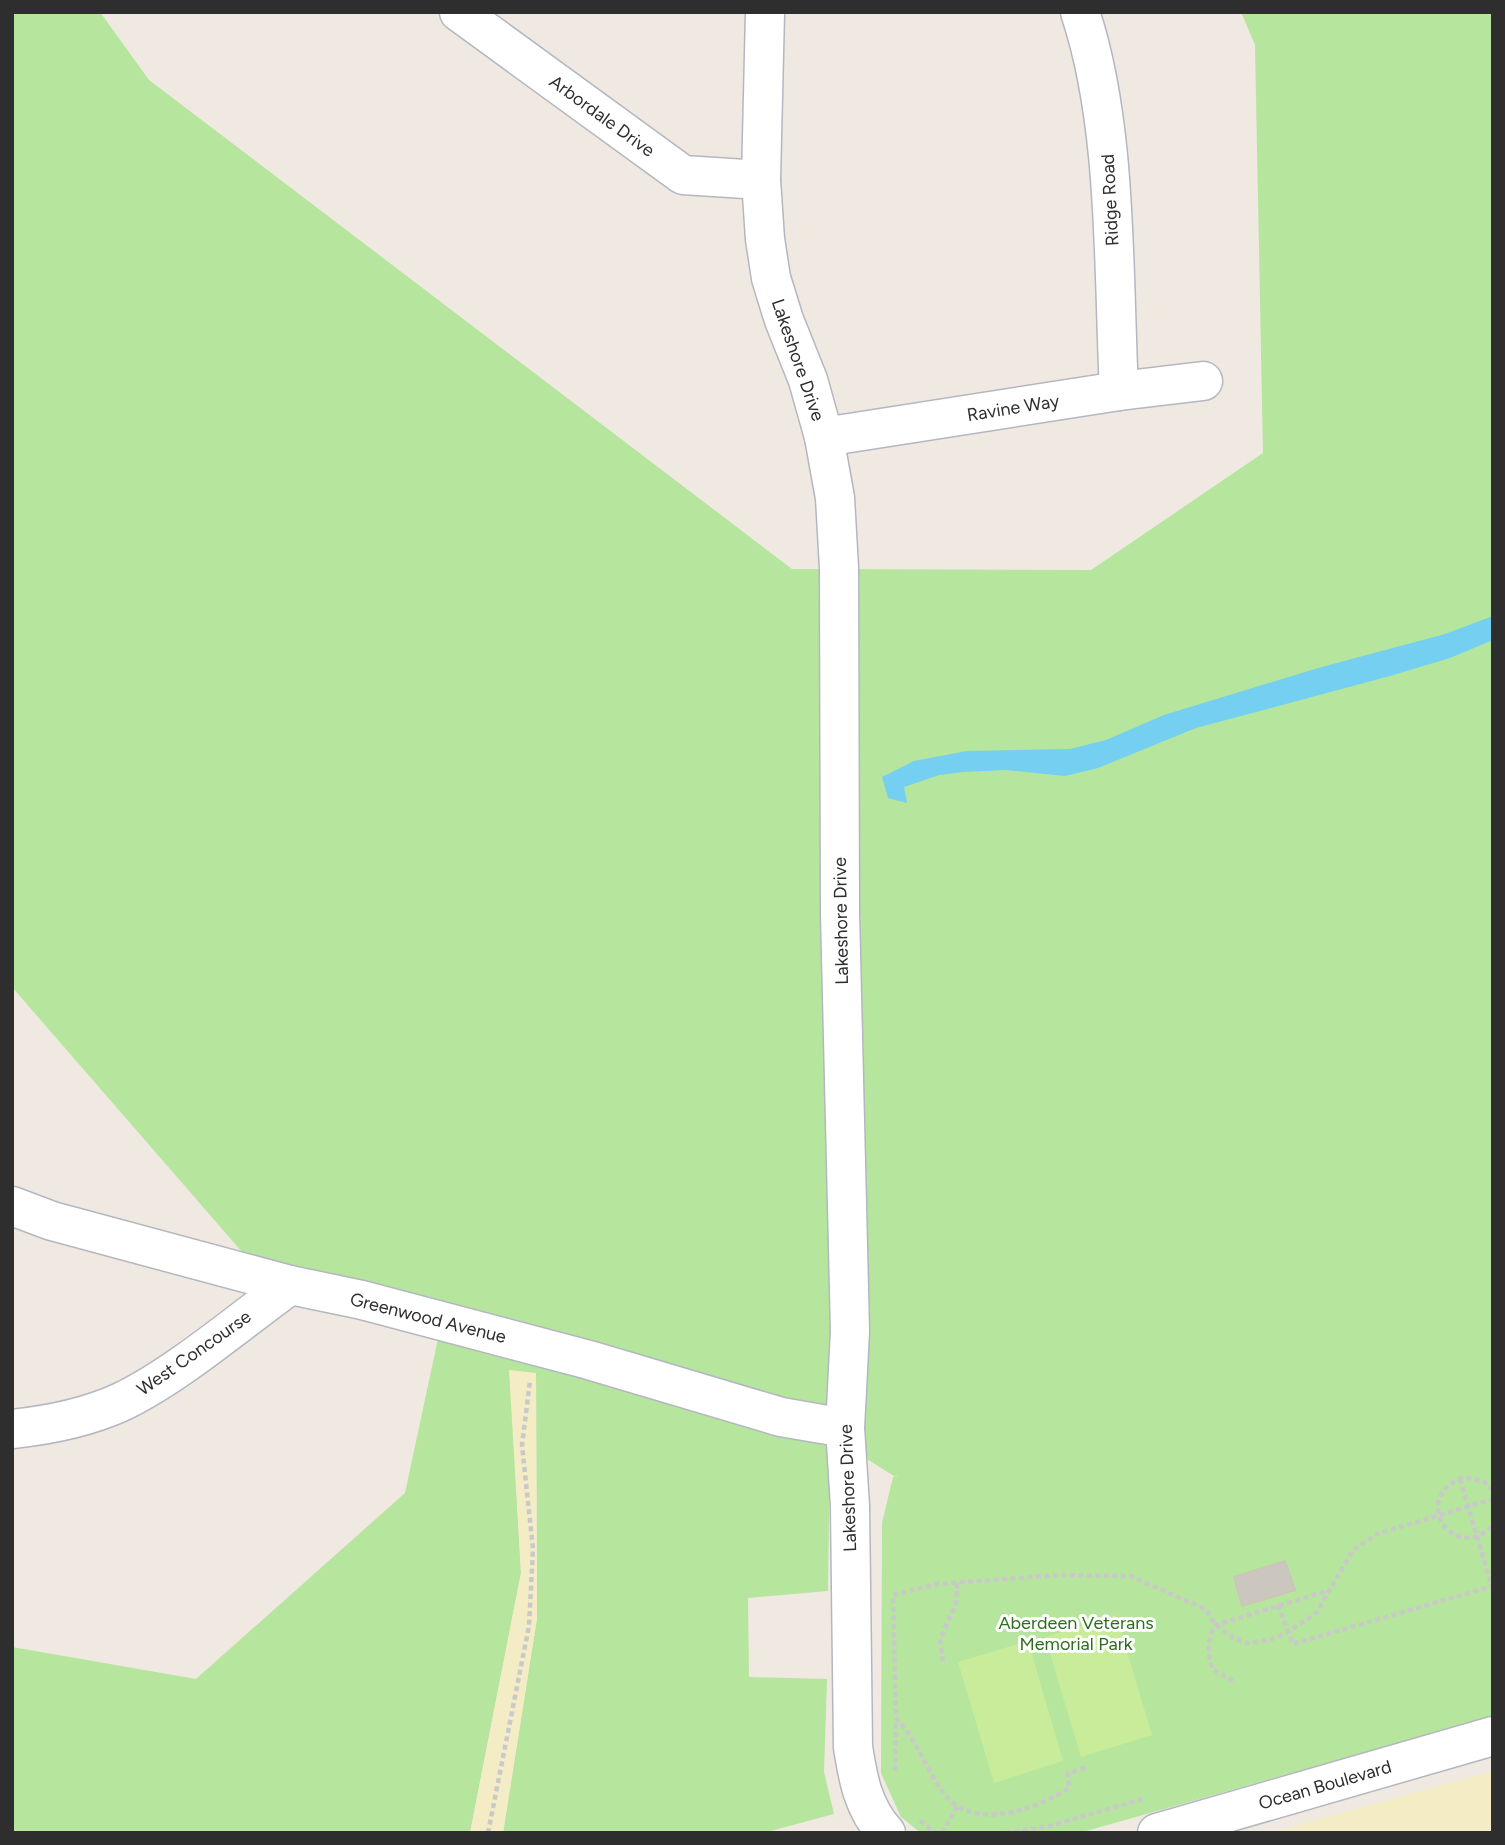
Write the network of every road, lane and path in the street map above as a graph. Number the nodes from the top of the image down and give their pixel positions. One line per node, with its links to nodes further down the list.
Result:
1 (459, 12): 4 (street, Arbordale Drive)
2 (765, 12): 4 (street, Lakeshore Drive)
3 (1080, 12): 6 (street, Ridge Road)
4 (761, 180): 7 (street, Lakeshore Drive)
5 (1203, 381): 6 (street, Ravine Way)
6 (1119, 391): 7 (street, Ravine Way)
7 (824, 438): 11 (street, Lakeshore Drive)
8 (12, 1206): 9 (street, Greenwood Avenue)
9 (290, 1285): 10 (street, Greenwood Avenue); 12 (street, West Concourse)
10 (534, 1346): 11 (street, Greenwood Avenue); 34 (path)
11 (845, 1428): 33 (street, Lakeshore Drive)
12 (12, 1429)
13 (1460, 1479): 14 (path); 16 (path); 17 (path)
14 (1493, 1490)
15 (1493, 1499): 16 (path)
16 (1468, 1507): 17 (path); 19 (path)
17 (1438, 1516): 19 (path); 22 (path)
18 (1493, 1525): 19 (path)
19 (1477, 1537): 21 (path)
20 (957, 1583): 24 (path); 26 (path); 28 (path)
21 (1492, 1588): 25 (path)
22 (1330, 1590): 23 (path); 25 (path)
23 (1278, 1605): 24 (path); 25 (path)
24 (1216, 1625): 25 (path); 27 (path)
25 (1288, 1632)
26 (943, 1661)
27 (1233, 1681)
28 (896, 1718): 31 (path); 32 (path)
29 (1493, 1737): 37 (street, Ocean Boulevard)
30 (1085, 1768): 32 (path)
31 (896, 1780)
32 (957, 1807): 36 (path)
33 (901, 1825): 35 (path)
34 (488, 1833)
35 (936, 1833)
36 (942, 1833)
37 (1157, 1833)

